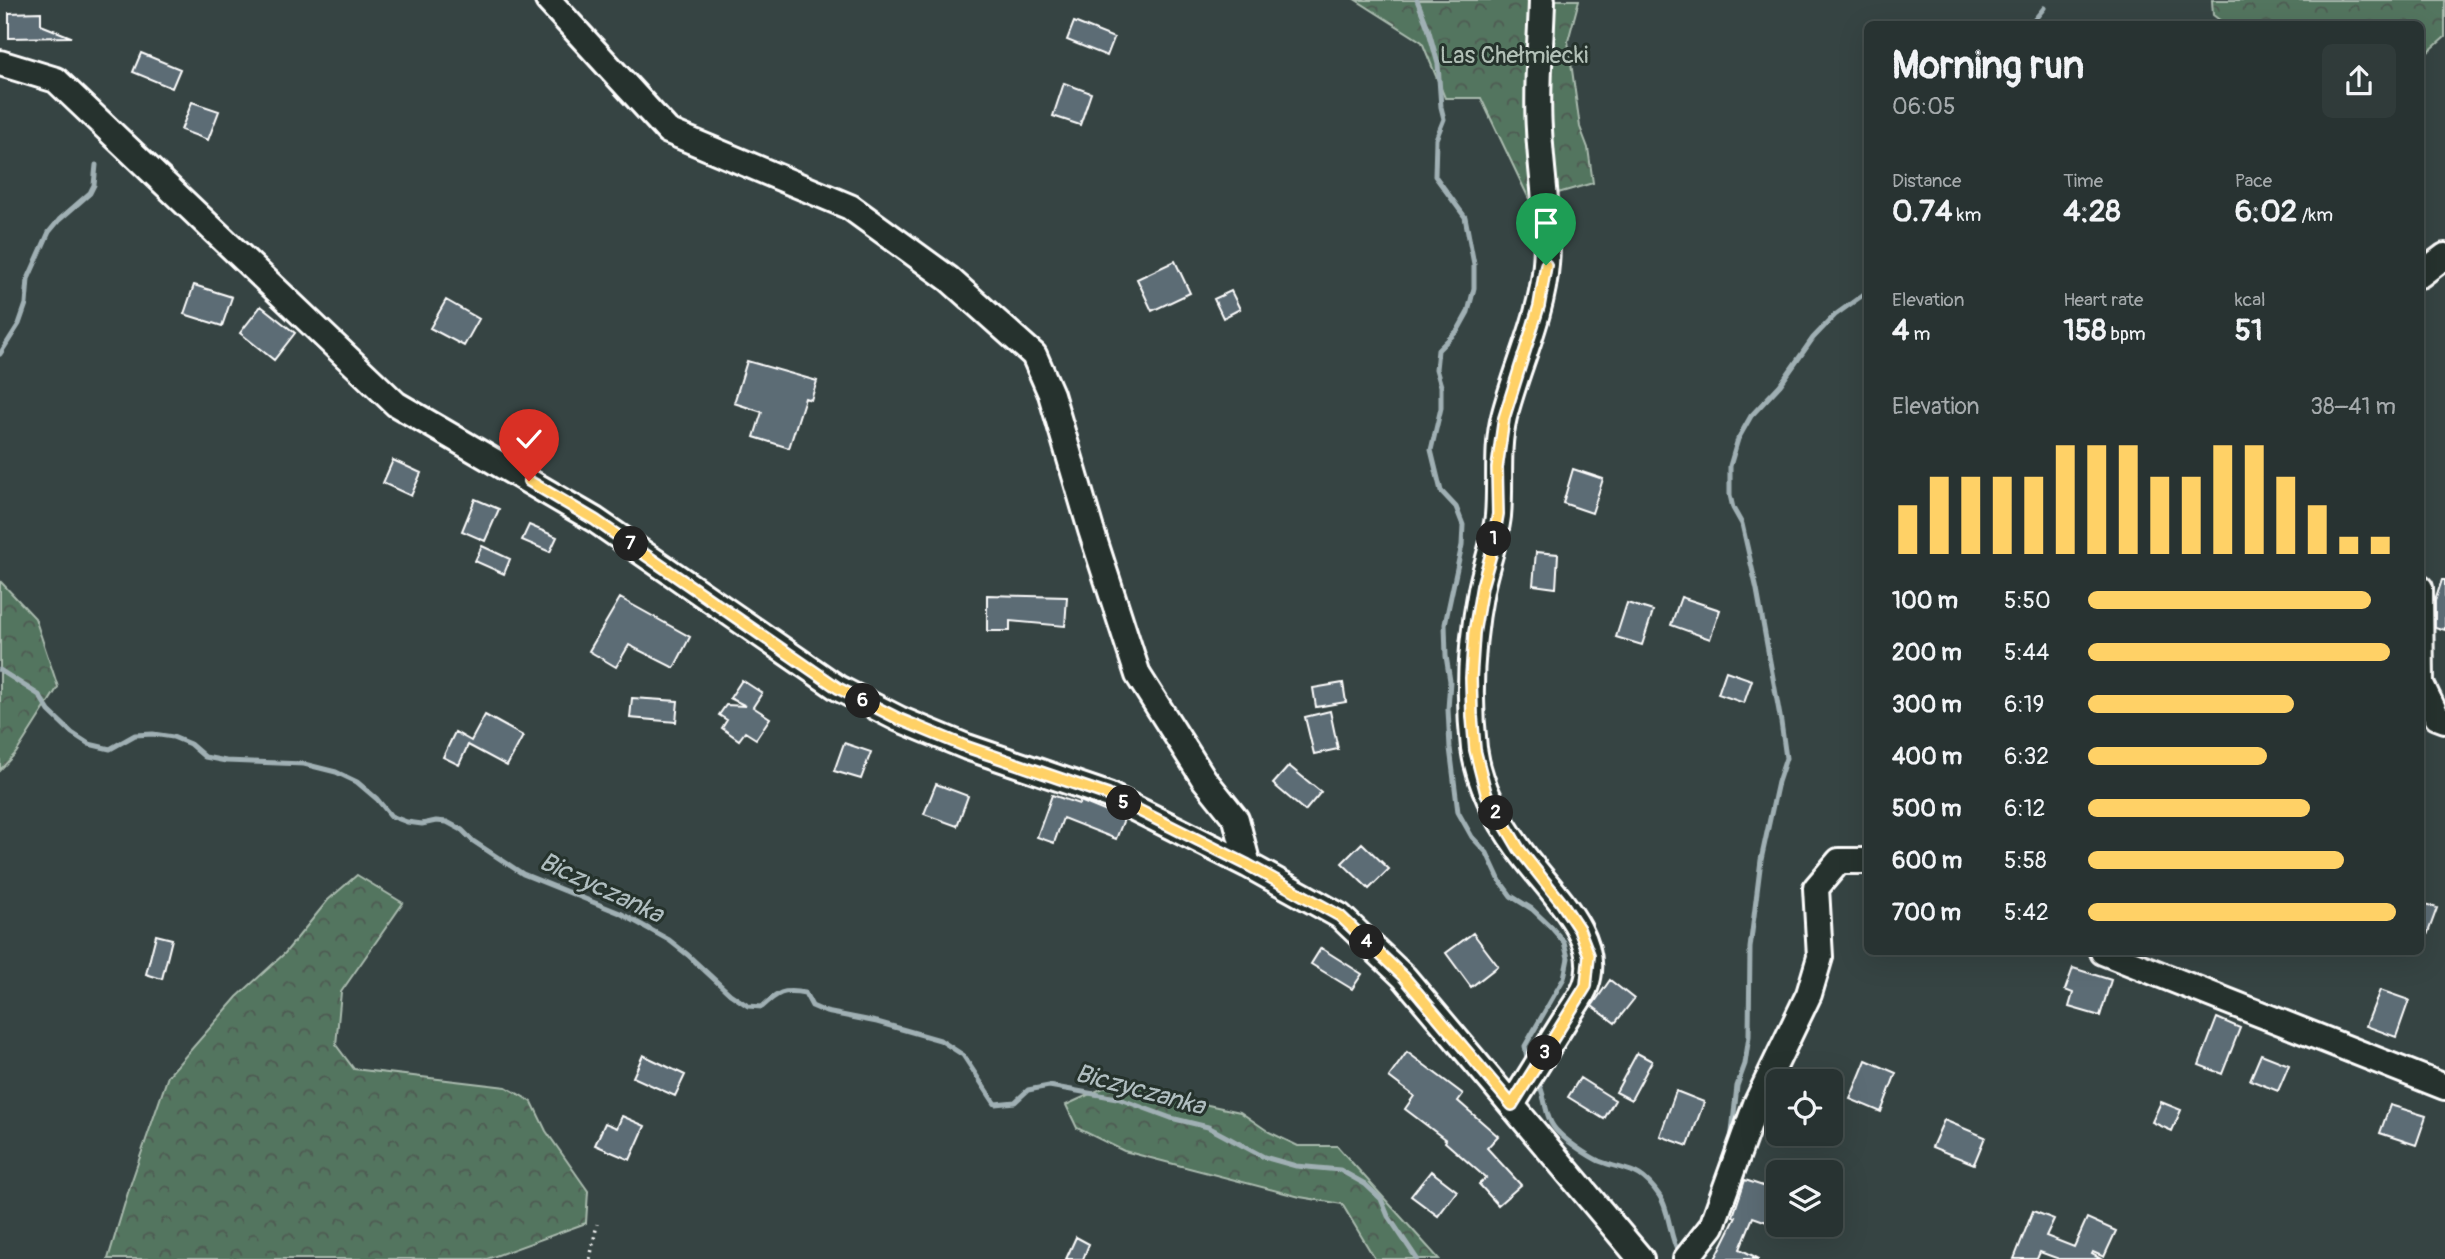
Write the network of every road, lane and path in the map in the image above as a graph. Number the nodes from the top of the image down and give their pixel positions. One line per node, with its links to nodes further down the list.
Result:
1 (548, 0): 9 (street)
2 (1542, 0): 12 (street)
3 (0, 63): 9 (street)
4 (2445, 256): 5 (street)
5 (2424, 272)
6 (2424, 690): 7 (street)
7 (2445, 720)
8 (1864, 861): 14 (street)
9 (1248, 865): 12 (street)
10 (2111, 955): 11 (street)
11 (2445, 1087)
12 (1512, 1105): 16 (street)
13 (597, 1224): 15 (path)
14 (1691, 1253)
15 (590, 1259)
16 (1641, 1259)

